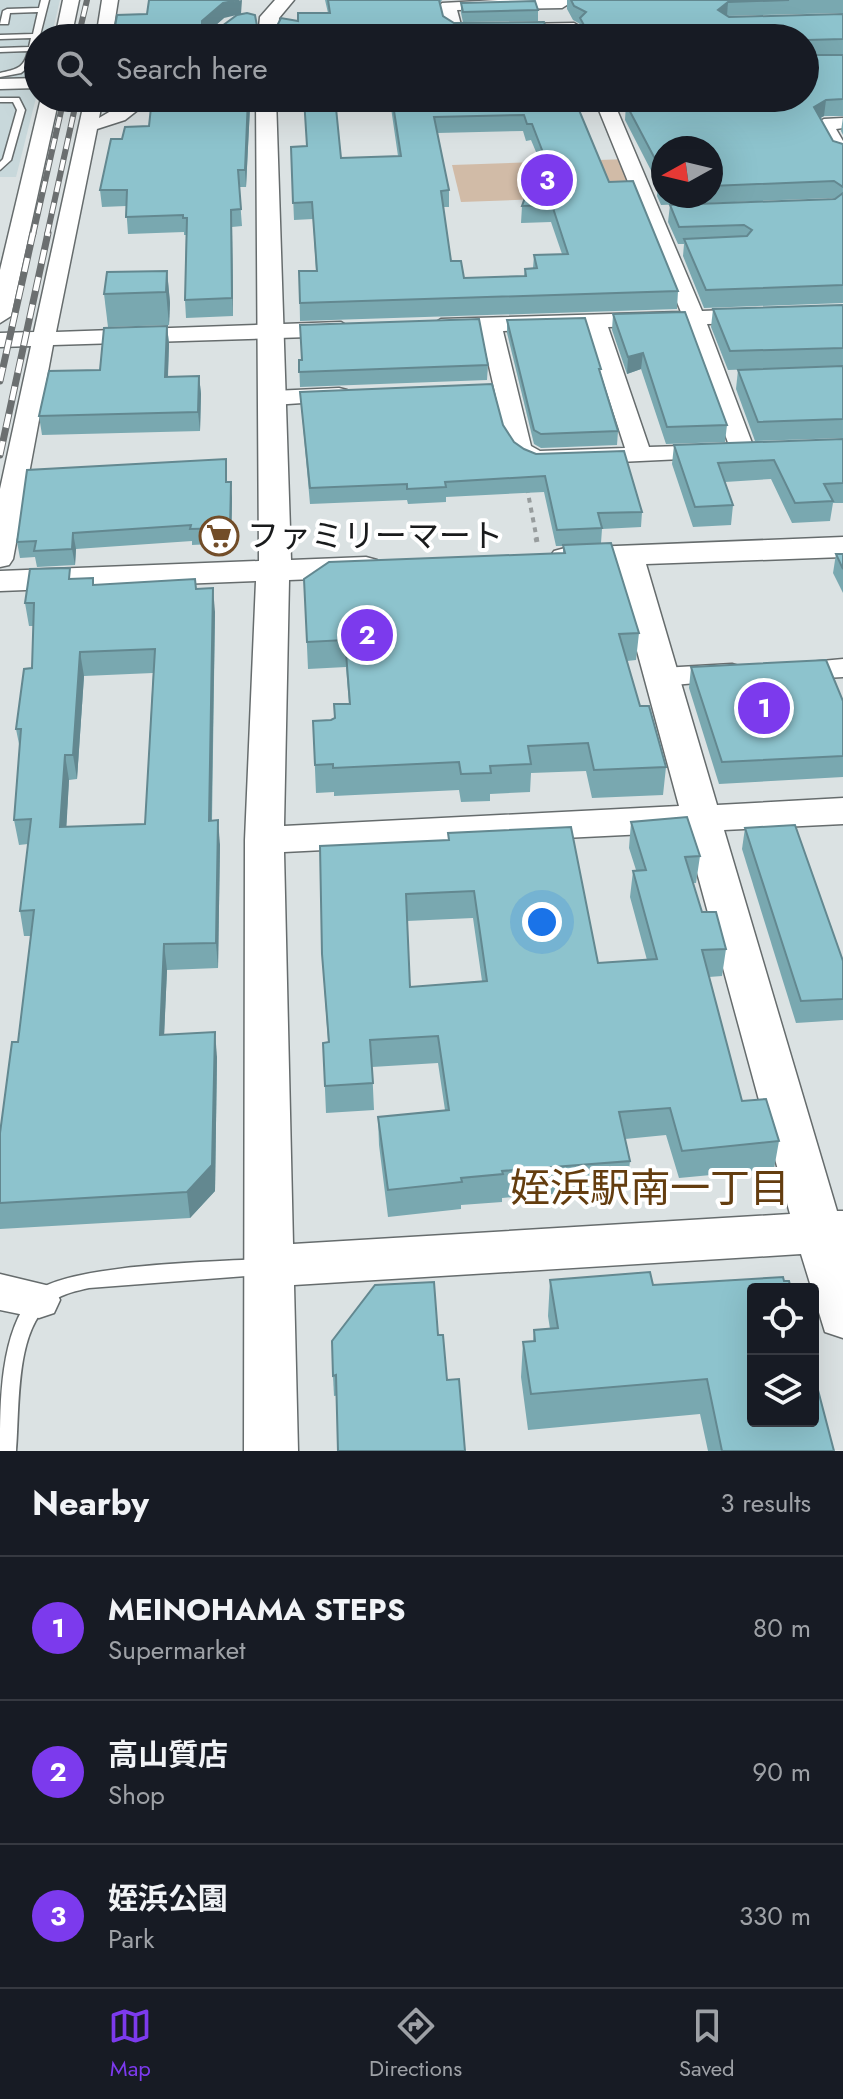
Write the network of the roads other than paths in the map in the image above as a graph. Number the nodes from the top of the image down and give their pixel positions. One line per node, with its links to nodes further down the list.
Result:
1 (45, 0): 6 (lane)
2 (71, 0): 9 (street)
3 (110, 0): 10 (street)
4 (285, 0): 11 (street)
5 (561, 2): 12 (street); 13 (street)
6 (42, 10): 7 (lane); 8 (lane)
7 (0, 22)
8 (38, 24)
9 (66, 24)
10 (106, 24)
11 (263, 24)
12 (452, 24)
13 (572, 24)
14 (24, 36): 15 (lane)
15 (0, 37)
16 (24, 49): 17 (lane)
17 (0, 50)
18 (24, 68): 19 (lane)
19 (0, 75)
20 (24, 83): 21 (street)
21 (0, 84)
22 (0, 100): 31 (lane)
23 (47, 112): 33 (street)
24 (91, 112): 29 (street)
25 (126, 112): 29 (street)
26 (266, 112): 39 (street)
27 (610, 112): 34 (street)
28 (843, 123): 30 (street)
29 (89, 125): 41 (street)
30 (843, 152)
31 (0, 167)
32 (783, 315): 34 (street)
33 (0, 316)
34 (692, 318): 35 (street); 45 (street)
35 (595, 321): 36 (street); 46 (street)
36 (491, 324): 37 (street); 46 (street)
37 (413, 327)
38 (365, 329): 39 (street)
39 (273, 332): 41 (street); 43 (street)
40 (0, 340): 41 (street)
41 (45, 340): 50 (street)
42 (365, 394): 43 (street)
43 (273, 398): 52 (street)
44 (772, 450): 45 (street)
45 (743, 451): 46 (street)
46 (639, 455)
47 (843, 547): 49 (street)
48 (534, 551): 49 (street)
49 (627, 555): 55 (street)
50 (0, 559)
51 (388, 566): 52 (street)
52 (272, 571): 53 (street); 58 (street)
53 (0, 581)
54 (843, 668): 55 (street)
55 (662, 677): 57 (street)
56 (843, 811): 57 (street)
57 (701, 818): 58 (street); 59 (street)
58 (264, 840): 60 (street)
59 (832, 1232): 60 (street); 62 (street)
60 (270, 1266): 61 (lane); 64 (street)
61 (20, 1296): 63 (lane)
62 (843, 1316)
63 (6, 1451)
64 (271, 1451)

